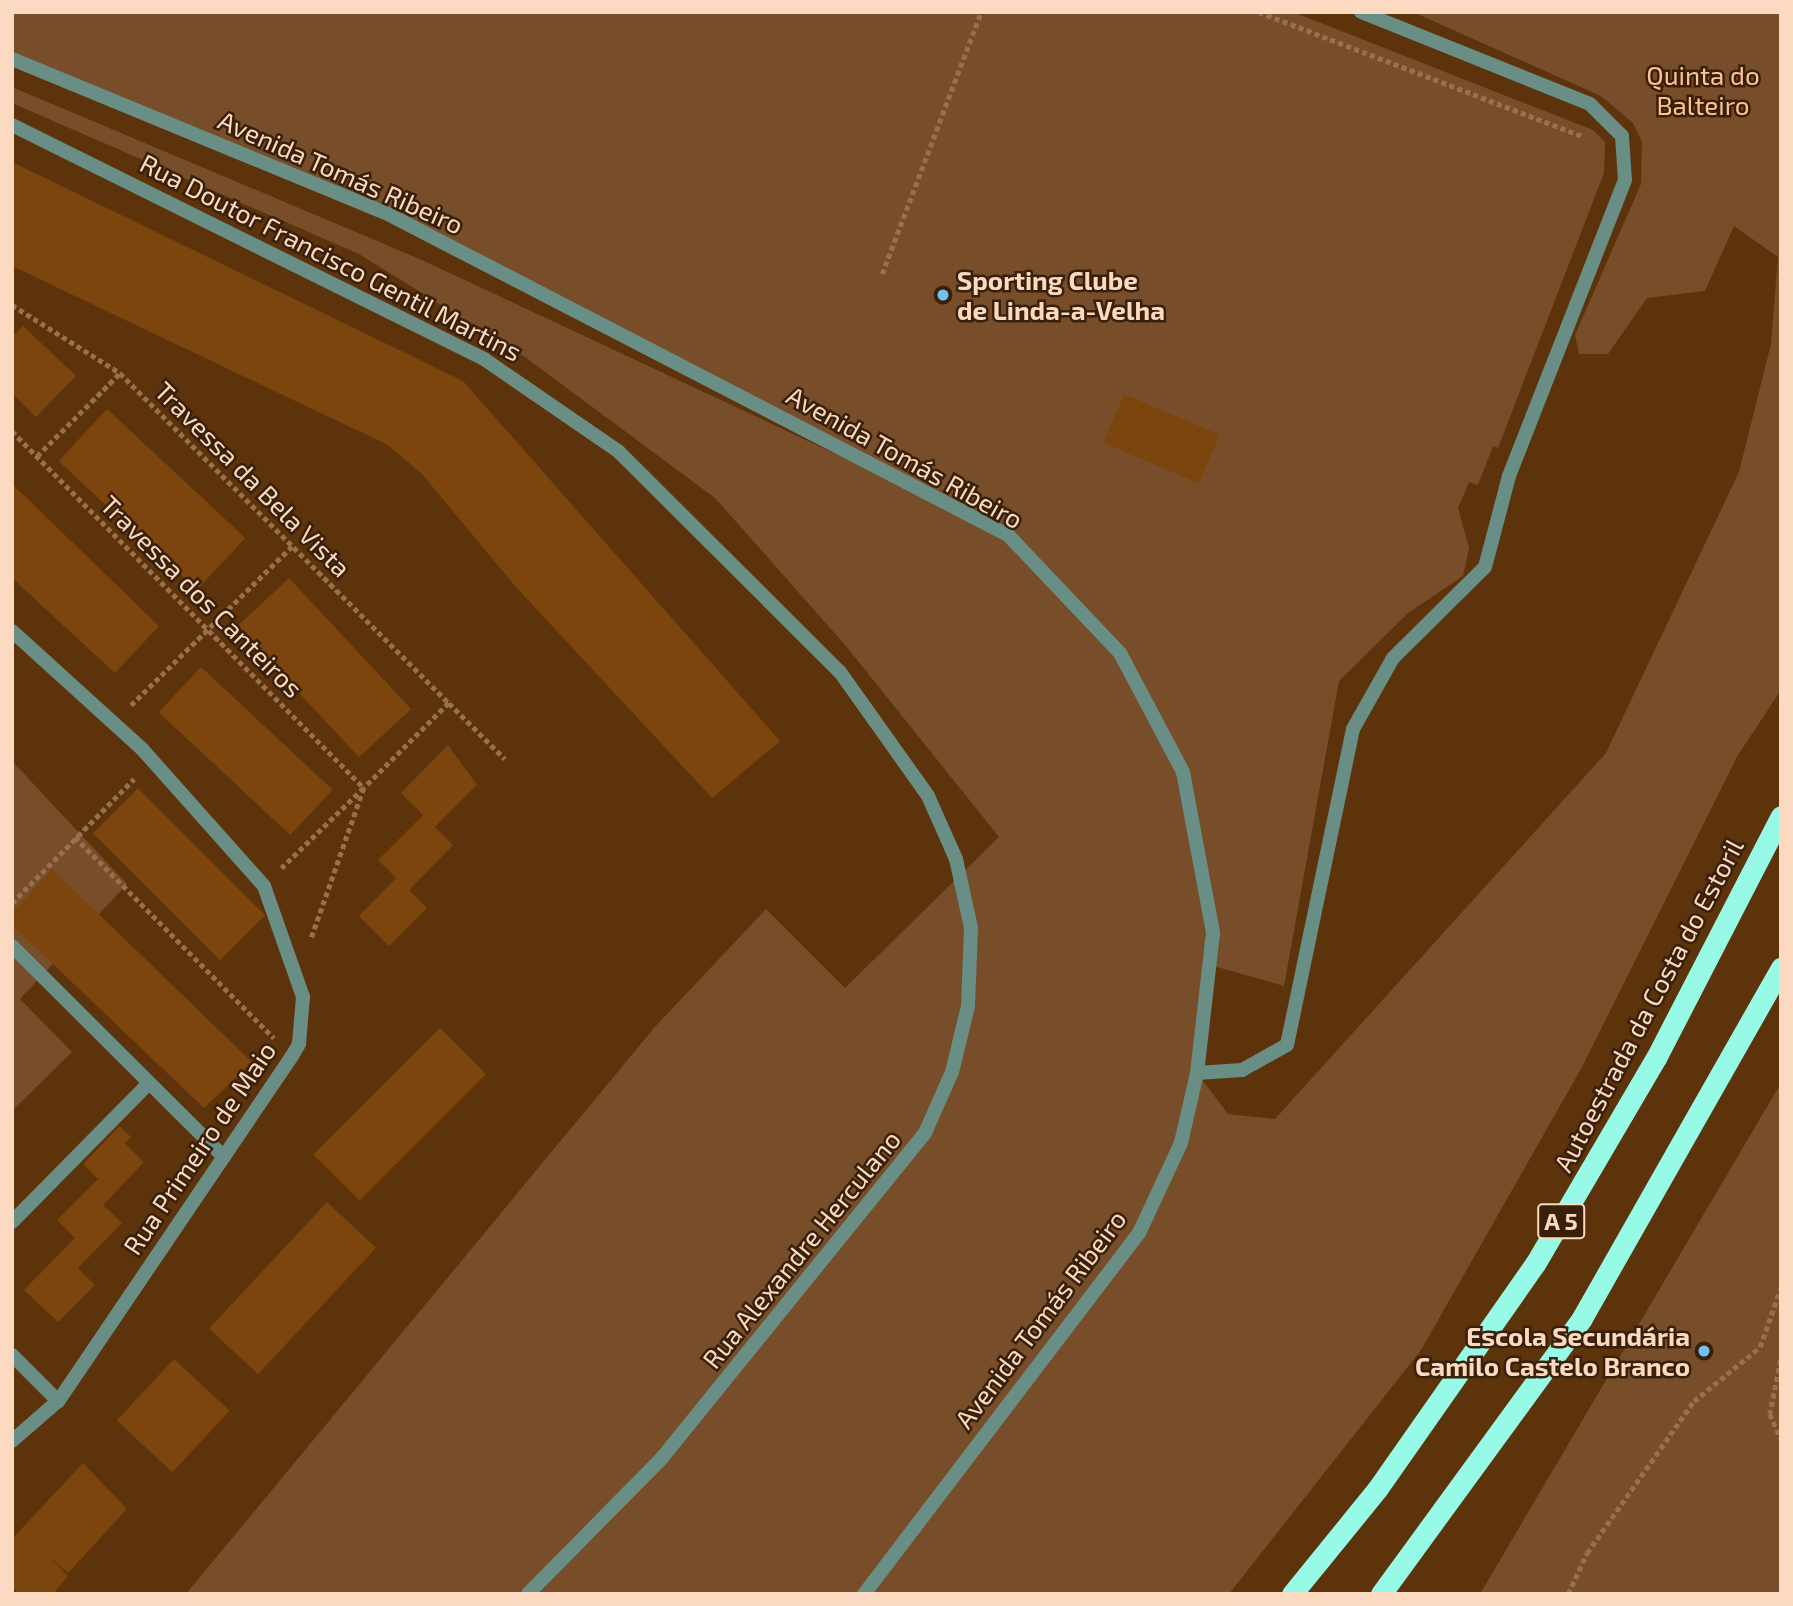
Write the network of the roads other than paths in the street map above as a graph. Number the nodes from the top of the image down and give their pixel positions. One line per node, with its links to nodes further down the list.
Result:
1 (1360, 12): 9 (street)
2 (12, 59): 9 (street, Avenida Tomás Ribeiro)
3 (12, 125): 5 (street, Rua Doutor Francisco Gentil Martins)
4 (12, 631): 11 (street, Rua Primeiro de Maio)
5 (903, 756): 16 (street, Rua Alexandre Herculano)
6 (1781, 816): 18 (highway, Autoestrada da Costa do Estoril / A 5)
7 (12, 946): 10 (street)
8 (1781, 967): 19 (highway, A 5)
9 (1197, 1073): 17 (street, Avenida Tomás Ribeiro)
10 (149, 1083): 11 (street); 12 (street)
11 (223, 1157): 14 (street, Rua Primeiro de Maio)
12 (12, 1222)
13 (12, 1355): 14 (street)
14 (58, 1401): 15 (street, Rua Primeiro de Maio)
15 (12, 1441)
16 (528, 1594)
17 (864, 1594)
18 (1292, 1594)
19 (1381, 1594)

